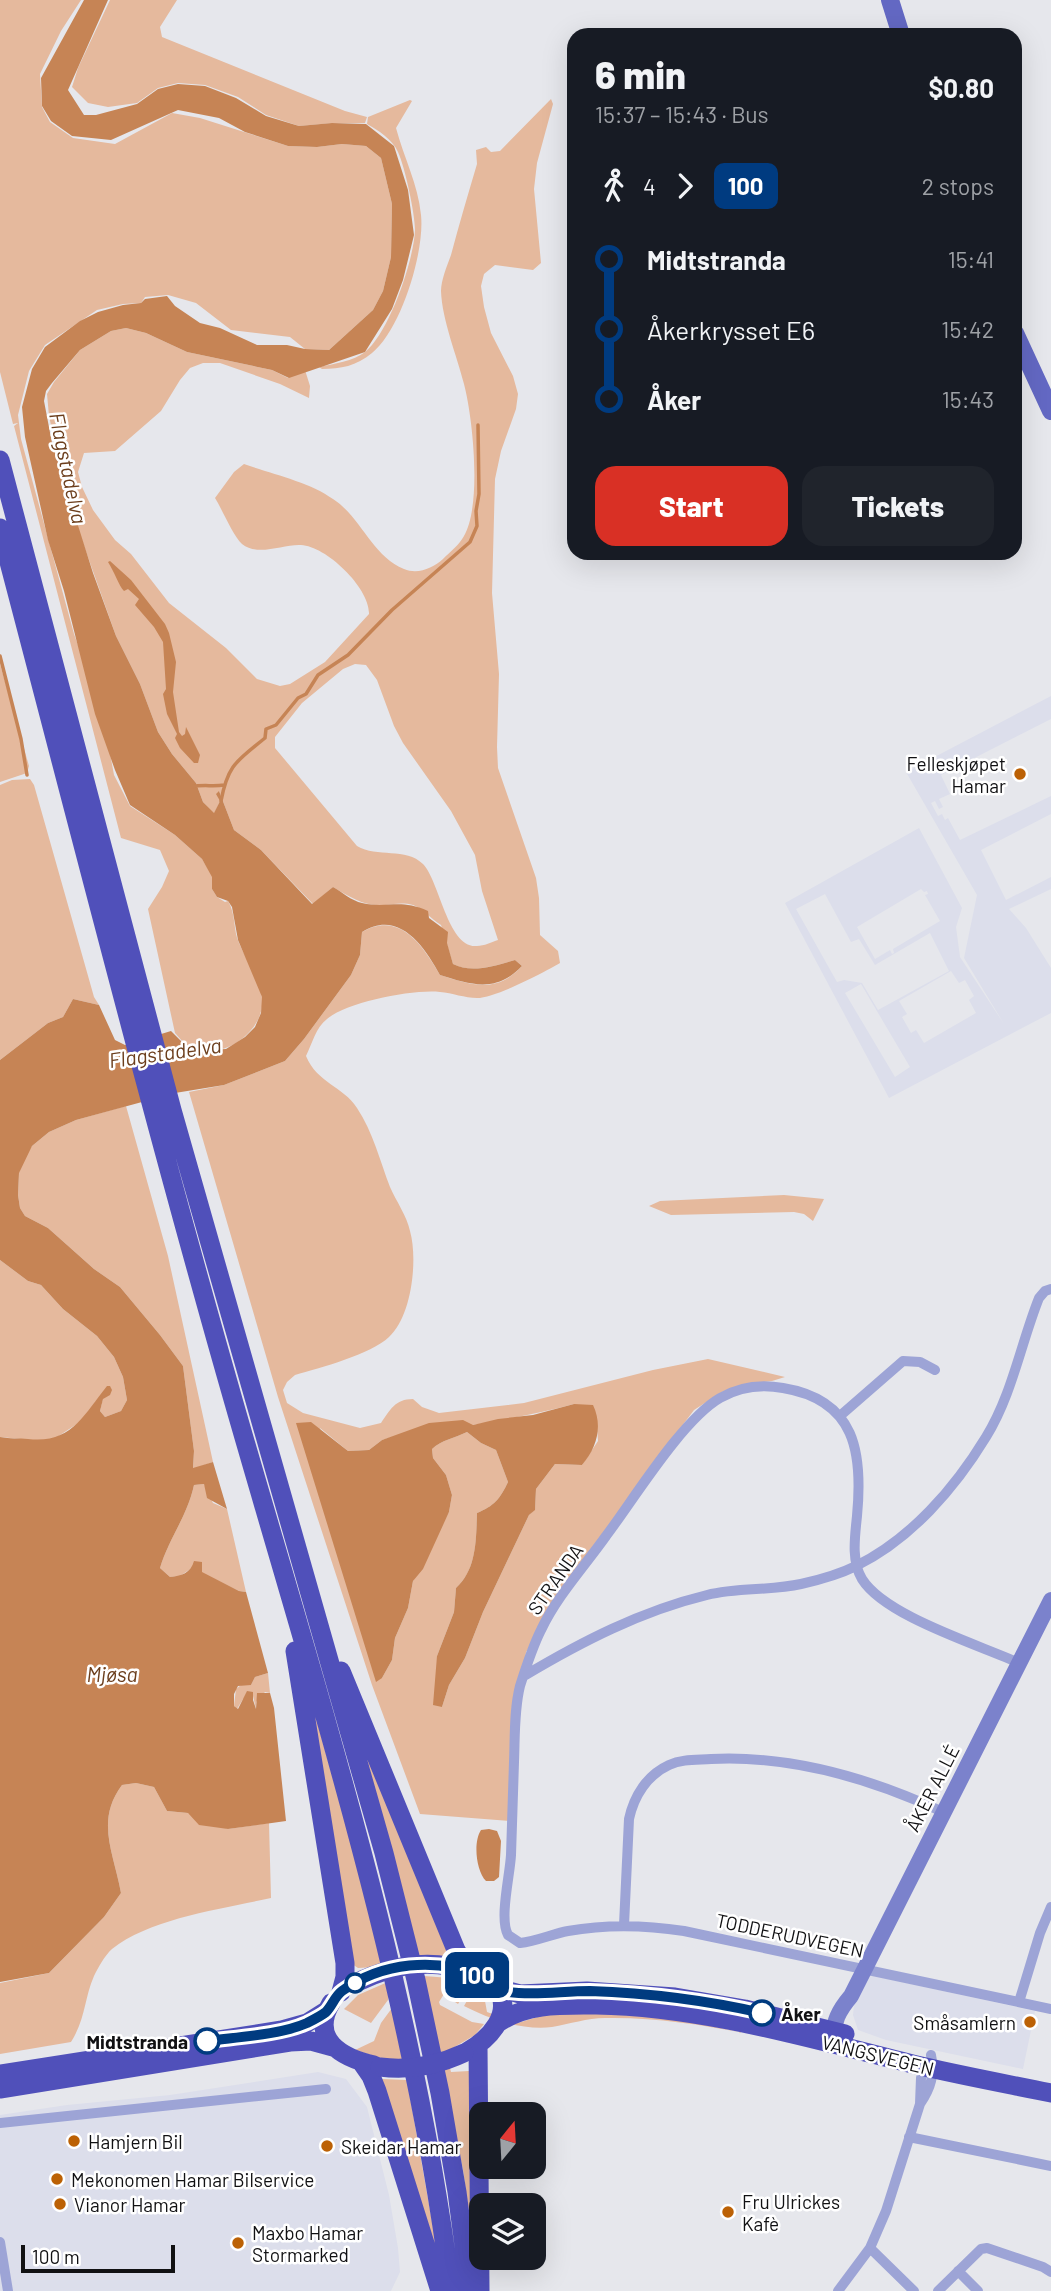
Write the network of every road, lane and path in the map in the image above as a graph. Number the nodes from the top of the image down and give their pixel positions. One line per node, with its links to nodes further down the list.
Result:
1 (890, 0): 2 (main road)
2 (899, 28)
3 (1022, 348): 4 (main road)
4 (1051, 411)
5 (0, 460): 7 (highway)
6 (0, 528): 7 (highway)
7 (140, 1027): 12 (highway)
8 (1050, 1288): 11 (street)
9 (934, 1370): 10 (street)
10 (841, 1415): 11 (street); 15 (street, STRANDA)
11 (855, 1567): 14 (street); 15 (street)
12 (300, 1599): 21 (highway); 23 (highway); 47 (highway); 48 (highway)
13 (1051, 1600): 14 (street, ÅKER ALLÉ)
14 (1019, 1663): 16 (street, ÅKER ALLÉ)
15 (524, 1676): 19 (street, STRANDA)
16 (943, 1812): 18 (street); 20 (street, ÅKER ALLÉ)
17 (1051, 1907): 24 (street)
18 (624, 1925): 19 (street, TODDERUDVEGEN); 20 (street, TODDERUDVEGEN)
19 (520, 1942)
20 (864, 1968): 24 (street, TODDERUDVEGEN); 28 (street, ÅKER ALLÉ)
21 (469, 1972): 22 (highway); 23 (highway, bridge)
22 (498, 1989): 27 (highway); 28 (highway, VANGSVEGEN)
23 (341, 1992): 26 (highway)
24 (1019, 2002): 25 (street, TODDERUDVEGEN)
25 (1051, 2009)
26 (326, 2011): 29 (highway); 33 (highway)
27 (498, 2023): 28 (highway, VANGSVEGEN); 30 (highway)
28 (837, 2036): 31 (highway, VANGSVEGEN)
29 (333, 2047): 32 (highway); 35 (highway)
30 (471, 2049): 32 (highway, bridge); 49 (highway)
31 (929, 2063): 34 (highway, VANGSVEGEN); 37 (highway, VANGSVEGEN); 39 (street)
32 (371, 2065): 46 (highway)
33 (0, 2074)
34 (1051, 2082)
35 (0, 2089)
36 (326, 2090): 38 (street)
37 (1051, 2093)
38 (0, 2123)
39 (909, 2137): 40 (street); 42 (street)
40 (1051, 2166)
41 (0, 2242): 45 (street)
42 (870, 2248): 50 (street); 51 (street)
43 (958, 2271): 44 (street); 52 (street); 53 (street)
44 (1051, 2272)
45 (8, 2291)
46 (440, 2291)
47 (451, 2291)
48 (470, 2291)
49 (480, 2291)
50 (838, 2291)
51 (914, 2291)
52 (938, 2291)
53 (978, 2291)

